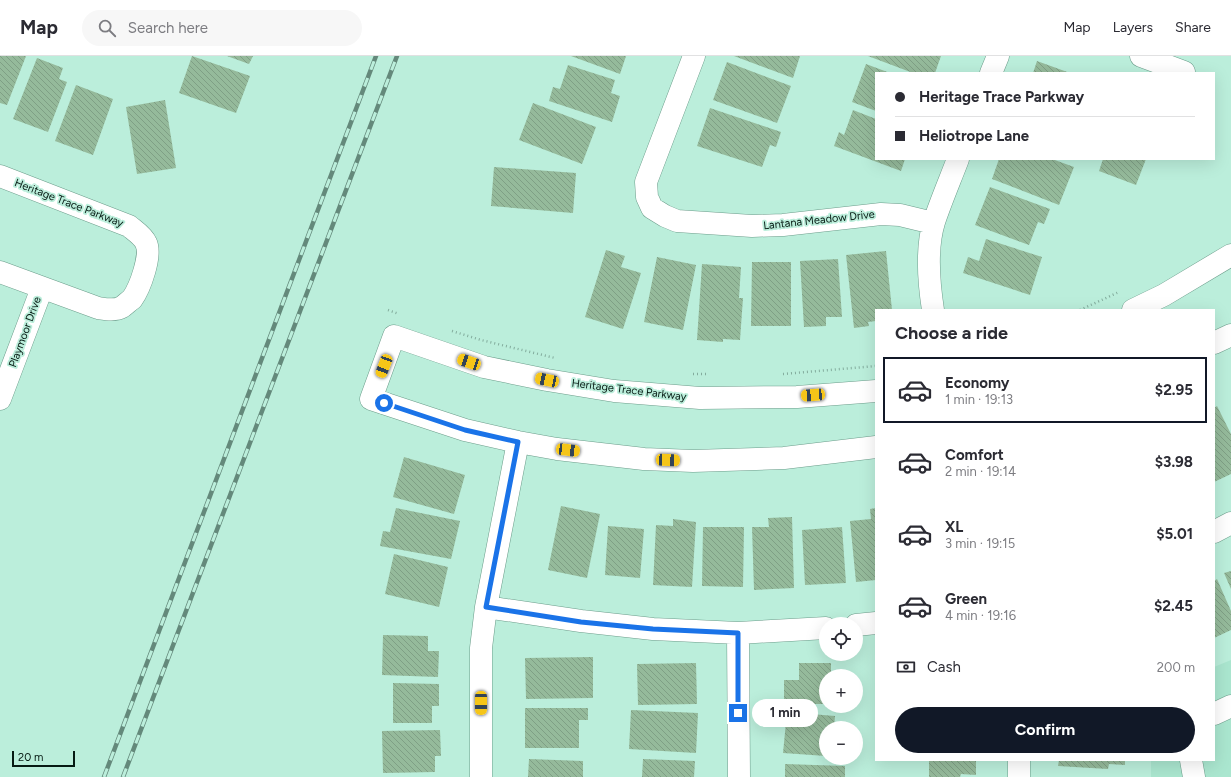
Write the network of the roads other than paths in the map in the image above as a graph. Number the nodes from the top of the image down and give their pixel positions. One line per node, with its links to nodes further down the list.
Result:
1 (694, 56): 8 (street, Lantana Meadow Drive)
2 (998, 56): 4 (street)
3 (1141, 56): 5 (street)
4 (991, 72)
5 (1184, 72)
6 (958, 160): 8 (street)
7 (0, 176): 11 (street, Heritage Trace Parkway)
8 (933, 223): 12 (street)
9 (1231, 255): 13 (street)
10 (0, 272): 11 (street, Heritage Trace Parkway)
11 (42, 288): 17 (street, Playmoor Drive)
12 (933, 309)
13 (1135, 309)
14 (1231, 335): 15 (street)
15 (1215, 343)
16 (875, 391): 18 (street, Heritage Trace Parkway)
17 (0, 399)
18 (518, 442): 19 (street, Heritage Trace Parkway); 22 (street)
19 (875, 446)
20 (1231, 524): 21 (street)
21 (1215, 532)
22 (486, 607): 26 (street); 31 (street)
23 (875, 622): 24 (street)
24 (863, 624)
25 (819, 628): 26 (street)
26 (738, 633): 32 (street)
27 (1231, 706): 28 (street)
28 (1215, 714)
29 (1019, 761): 33 (street)
30 (1191, 761): 34 (street)
31 (481, 777)
32 (739, 777)
33 (1019, 777)
34 (1194, 777)

